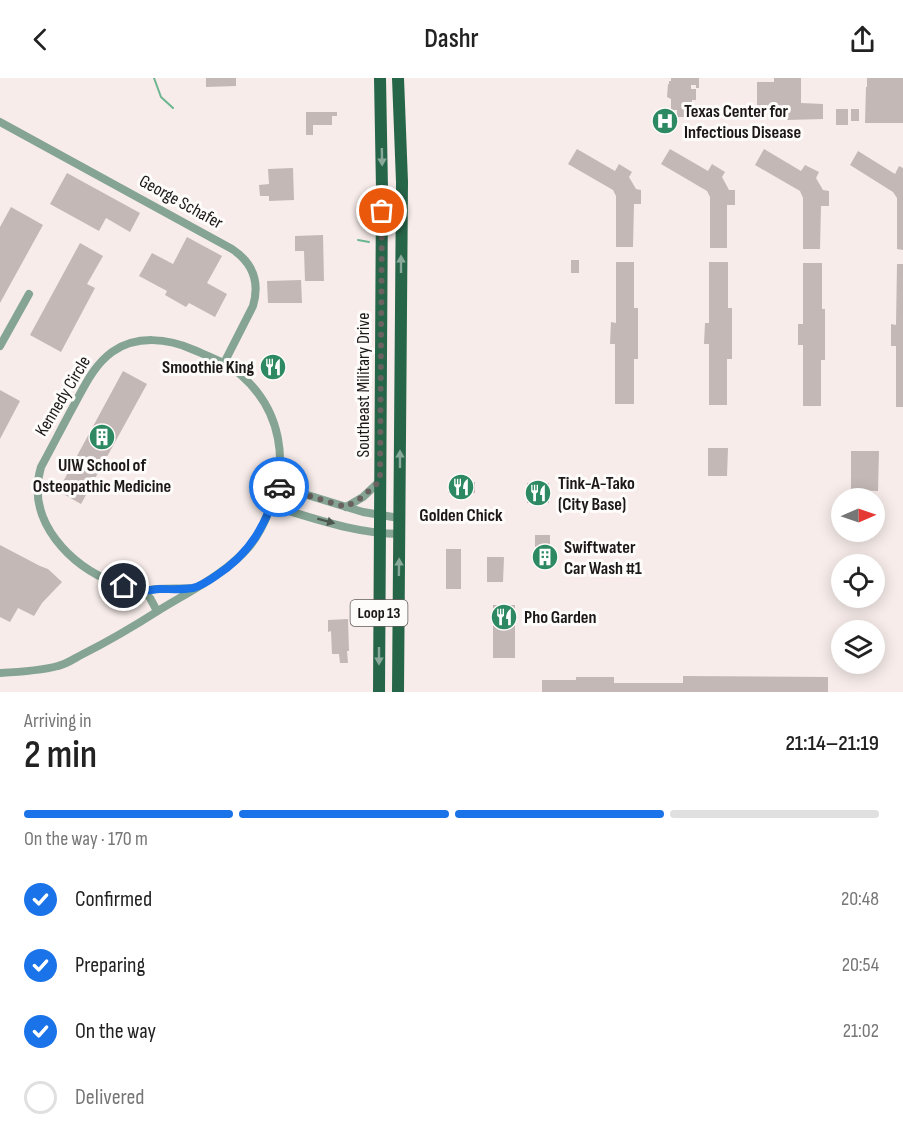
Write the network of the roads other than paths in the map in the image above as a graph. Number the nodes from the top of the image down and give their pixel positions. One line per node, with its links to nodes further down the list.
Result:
1 (398, 79): 2 (main road); 12 (main road, Southeast Military Drive / Loop 13, one-way to 1)
2 (380, 80): 7 (main road, Southeast Military Drive / Loop 13, one-way to 7)
3 (0, 122): 6 (street, George Schafer)
4 (29, 294): 5 (street)
5 (0, 346)
6 (224, 363): 8 (street, Kennedy Circle); 16 (street, Kennedy Circle)
7 (380, 481): 10 (street); 11 (main road, Southeast Military Drive / Loop 13)
8 (278, 486): 9 (street, Kennedy Circle); 10 (street)
9 (272, 506): 13 (street, one-way to 13); 15 (street, Kennedy Circle)
10 (346, 507): 11 (street)
11 (380, 514): 12 (street); 13 (main road, Southeast Military Drive / Loop 13)
12 (399, 518): 14 (main road, Southeast Military Drive / Loop 13)
13 (380, 534): 14 (street); 19 (main road, Southeast Military Drive / Loop 13, one-way to 19)
14 (400, 534): 20 (main road, Southeast Military Drive / Loop 13, one-way to 14)
15 (195, 588): 16 (street, Kennedy Circle); 17 (street, Kennedy Circle)
16 (143, 591): 17 (street)
17 (157, 611): 18 (street, Kennedy Circle)
18 (0, 673)
19 (379, 692)
20 (398, 692)

